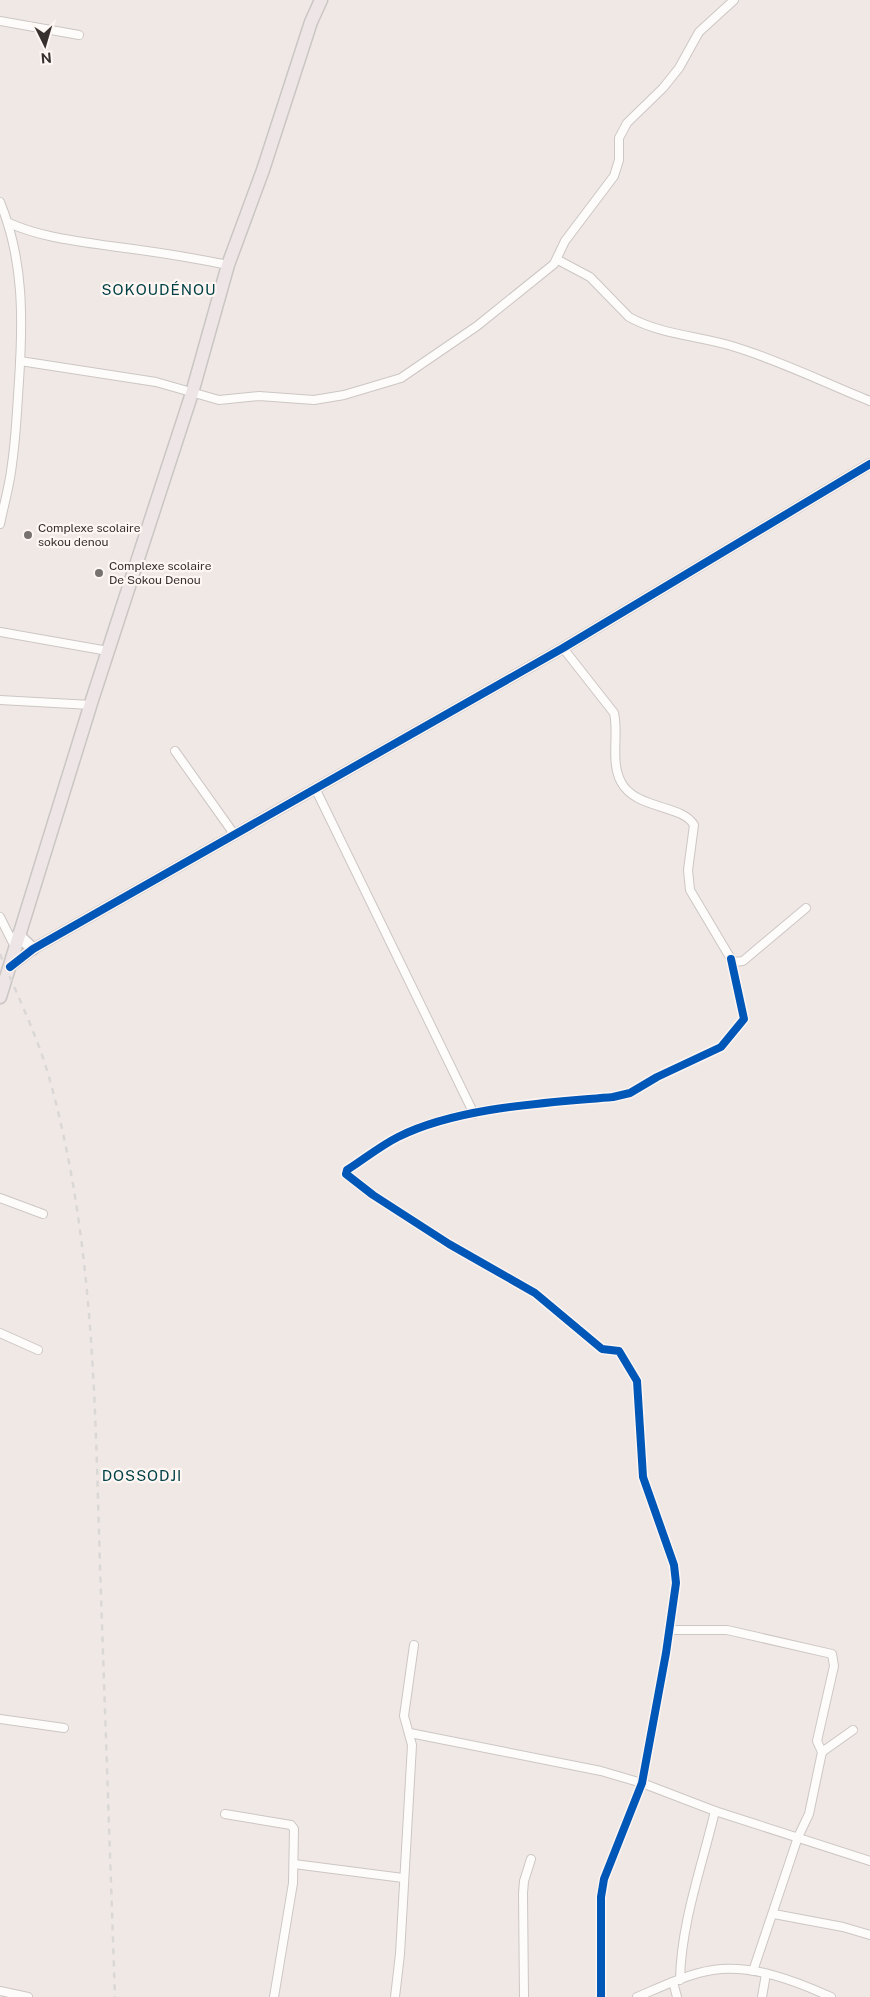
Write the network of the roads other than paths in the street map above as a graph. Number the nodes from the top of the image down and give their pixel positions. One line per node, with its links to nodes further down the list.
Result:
1 (321, 0): 10 (main road)
2 (734, 0): 9 (street)
3 (0, 21): 4 (street)
4 (79, 35)
5 (0, 202): 6 (street)
6 (9, 223): 7 (street); 8 (street)
7 (23, 229): 8 (street); 10 (street)
8 (13, 239): 11 (street)
9 (558, 260): 12 (street); 13 (street)
10 (228, 265): 12 (main road)
11 (20, 361): 12 (street); 15 (street)
12 (192, 393): 18 (main road)
13 (870, 401)
14 (868, 467): 17 (street)
15 (0, 524)
16 (0, 632): 18 (street)
17 (563, 648): 22 (street); 28 (street)
18 (108, 651): 20 (main road)
19 (0, 700): 20 (street)
20 (90, 705): 26 (main road)
21 (175, 751): 23 (street)
22 (314, 788): 23 (street); 31 (street)
23 (234, 834): 27 (street)
24 (806, 908): 28 (street)
25 (0, 917): 26 (street)
26 (16, 941): 27 (main road); 29 (main road)
27 (32, 949): 29 (street)
28 (731, 959): 31 (street)
29 (10, 967): 30 (main road)
30 (1, 992)
31 (474, 1114): 36 (street)
32 (0, 1198): 33 (street)
33 (43, 1214)
34 (0, 1333): 35 (street)
35 (38, 1350)
36 (669, 1630): 42 (street); 43 (street)
37 (414, 1645): 41 (street)
38 (0, 1719): 39 (street)
39 (64, 1728)
40 (853, 1730): 42 (street)
41 (410, 1733): 43 (street); 50 (street)
42 (822, 1752): 46 (street)
43 (642, 1783): 44 (street); 61 (street)
44 (715, 1811): 46 (street); 55 (street)
45 (225, 1814): 49 (street)
46 (798, 1837): 48 (street); 51 (street)
47 (531, 1859): 60 (street)
48 (870, 1861)
49 (294, 1864): 50 (street); 58 (street)
50 (403, 1878): 59 (street)
51 (774, 1914): 52 (street); 53 (street)
52 (870, 1935)
53 (753, 1971): 54 (street); 55 (street)
54 (766, 1974): 64 (street); 65 (street)
55 (677, 1981): 62 (street); 63 (street)
56 (0, 1991): 57 (street)
57 (28, 1997)
58 (274, 1997)
59 (395, 1997)
60 (524, 1997)
61 (601, 1997)
62 (637, 1997)
63 (677, 1997)
64 (762, 1997)
65 (831, 1997)

